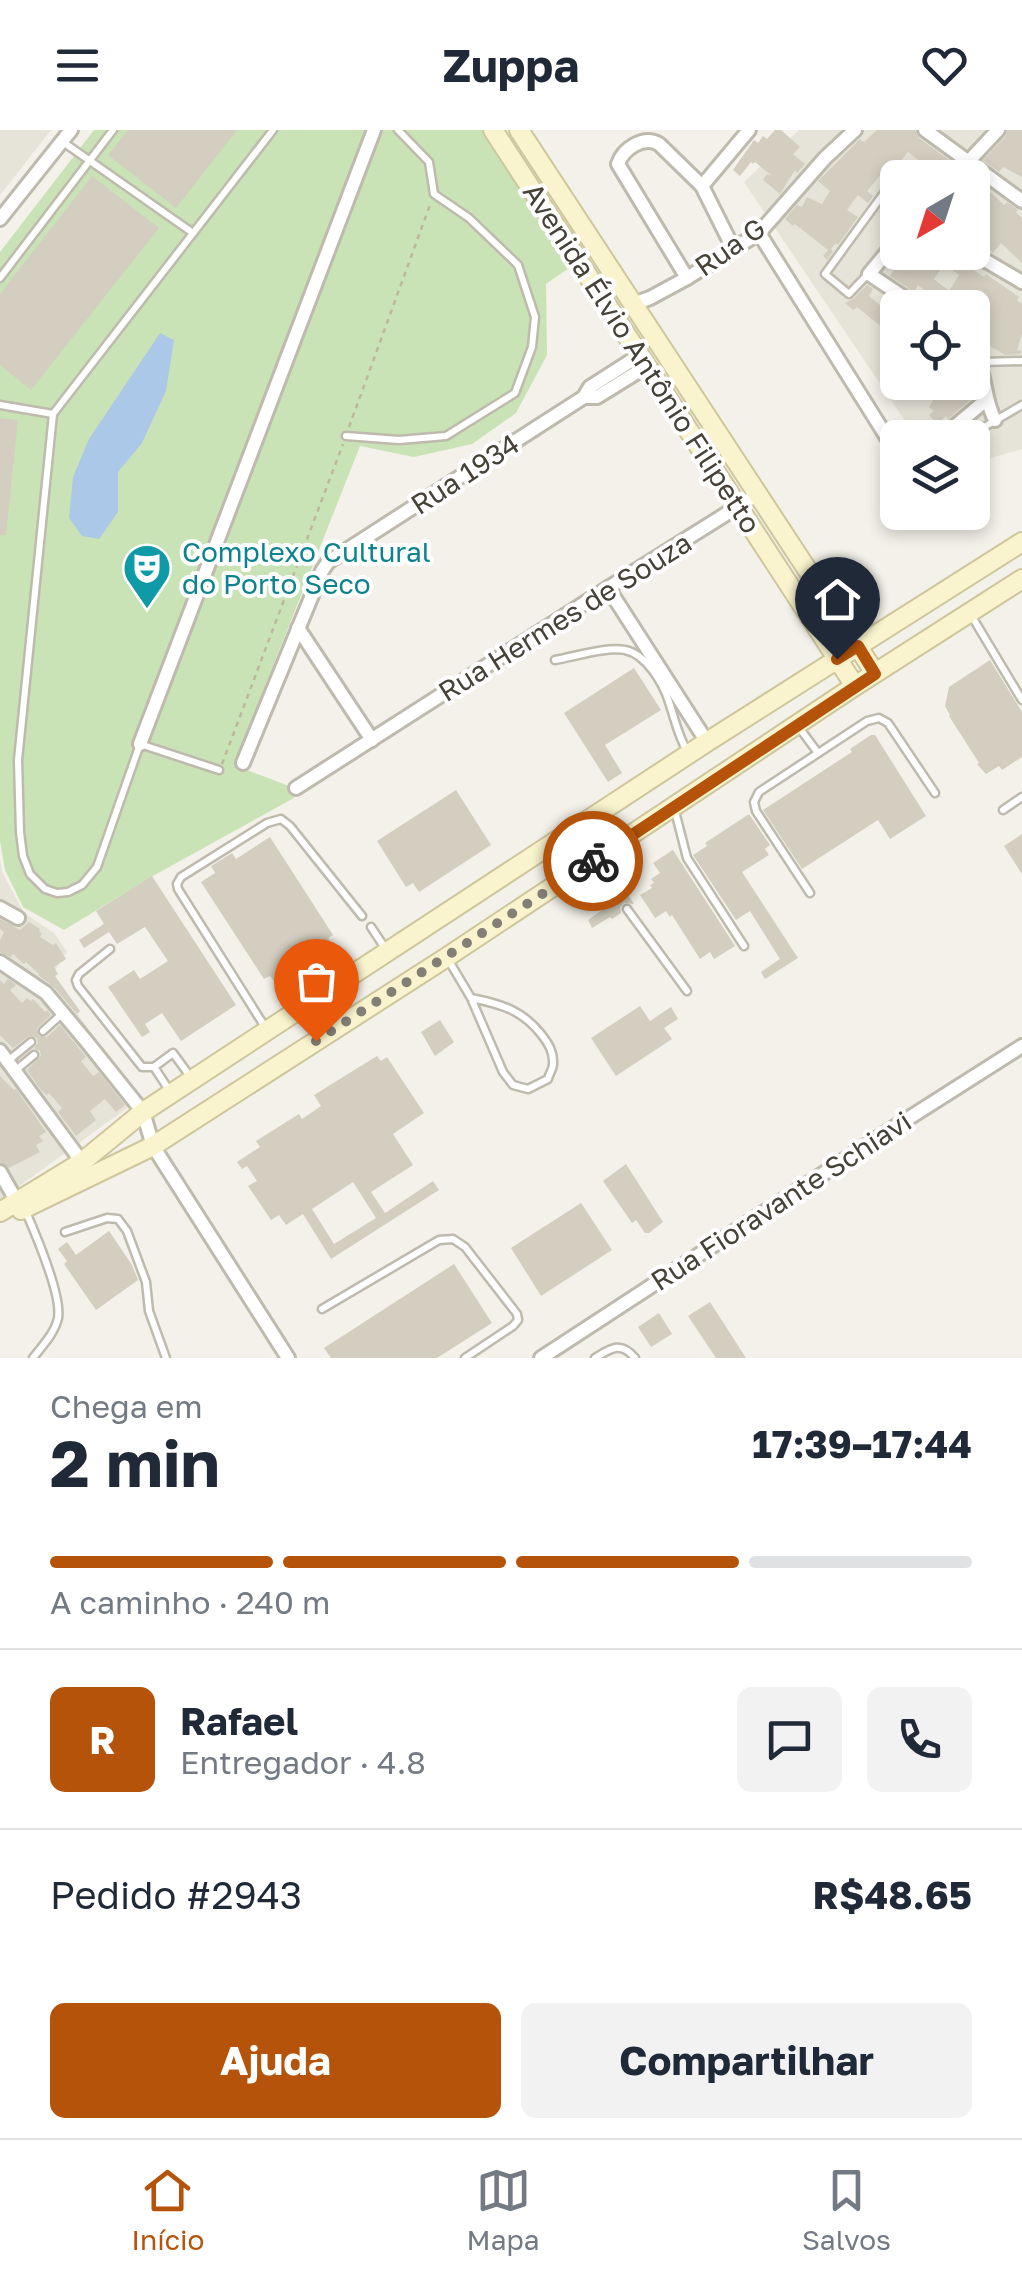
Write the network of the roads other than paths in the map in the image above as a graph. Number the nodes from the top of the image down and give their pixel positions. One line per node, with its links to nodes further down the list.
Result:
1 (112, 130): 12 (lane)
2 (273, 130): 20 (lane)
3 (374, 130): 61 (street)
4 (398, 130): 44 (lane)
5 (493, 130): 32 (main road, Avenida Élvio Antônio Filipetto)
6 (519, 130): 30 (main road, Avenida Élvio Antônio Filipetto)
7 (750, 130): 16 (street)
8 (856, 130): 21 (street, Rua G)
9 (924, 130): 13 (street)
10 (998, 130): 14 (street)
11 (67, 136): 12 (lane); 19 (street)
12 (88, 160): 20 (lane); 26 (lane)
13 (964, 160)
14 (969, 160)
15 (990, 178): 18 (street)
16 (702, 186): 22 (street); 27 (street)
17 (880, 199): 25 (lane)
18 (1022, 201)
19 (0, 219)
20 (193, 233): 39 (lane)
21 (758, 233): 22 (street, Rua G); 43 (street)
22 (734, 248): 27 (street, Rua G)
23 (880, 261): 25 (street)
24 (990, 263): 28 (street)
25 (869, 274): 29 (street)
26 (0, 278)
27 (686, 278): 30 (street, Rua G)
28 (1022, 282)
29 (893, 290)
30 (633, 304): 31 (main road, Avenida Élvio Antônio Filipetto)
31 (649, 328): 32 (main road); 35 (main road, Avenida Élvio Antônio Filipetto)
32 (646, 359): 35 (main road); 46 (main road, Avenida Élvio Antônio Filipetto); 51 (street, Rua 1934)
33 (990, 359): 34 (lane)
34 (1022, 362)
35 (674, 366): 45 (main road, Avenida Élvio Antônio Filipetto)
36 (986, 400): 40 (street); 41 (street)
37 (0, 405): 39 (lane)
38 (1022, 405): 41 (lane)
39 (53, 414): 61 (lane)
40 (962, 420)
41 (995, 420): 42 (lane)
42 (990, 423)
43 (880, 426)
44 (346, 436)
45 (758, 494): 46 (street, Rua Hermes de Souza); 52 (main road, Avenida Élvio Antônio Filipetto)
46 (738, 507): 49 (street, Rua Hermes de Souza); 53 (main road, Avenida Élvio Antônio Filipetto)
47 (1022, 542): 52 (main road)
48 (1022, 579): 50 (main road)
49 (608, 588): 59 (street, Rua Hermes de Souza); 60 (street)
50 (970, 613): 55 (main road); 57 (lane)
51 (298, 628): 59 (street); 64 (street, Rua 1934)
52 (858, 646): 53 (main road); 55 (main road, Avenida Élvio Antônio Filipetto)
53 (837, 659): 56 (main road, Avenida Élvio Antônio Filipetto); 60 (main road)
54 (555, 660): 63 (lane)
55 (875, 674): 56 (main road)
56 (856, 686): 58 (main road)
57 (1022, 700)
58 (798, 725): 62 (lane); 69 (main road)
59 (372, 740): 66 (street, Rua Hermes de Souza)
60 (706, 742): 63 (main road)
61 (140, 744): 65 (lane)
62 (818, 753): 67 (lane); 72 (lane)
63 (689, 754): 81 (main road)
64 (243, 763)
65 (219, 770)
66 (296, 788)
67 (935, 793)
68 (1022, 797): 70 (lane)
69 (674, 807): 71 (main road); 79 (lane)
70 (1003, 810)
71 (595, 859): 73 (lane); 82 (main road)
72 (810, 894)
73 (618, 895)
74 (0, 908): 77 (street)
75 (627, 909): 84 (lane)
76 (362, 916): 87 (lane)
77 (18, 918)
78 (370, 927): 81 (lane)
79 (744, 946)
80 (110, 949): 93 (lane)
81 (388, 952): 87 (main road)
82 (447, 958): 85 (lane); 97 (main road)
83 (0, 962): 86 (street)
84 (688, 990)
85 (471, 998): 85 (lane)
86 (63, 1014): 88 (lane); 96 (street)
87 (268, 1030): 94 (main road)
88 (42, 1031)
89 (31, 1042): 92 (lane)
90 (1022, 1046): 108 (street, Rua Fioravante Schiavi)
91 (34, 1055): 92 (lane)
92 (8, 1060): 98 (street)
93 (154, 1067): 94 (lane); 95 (lane)
94 (193, 1080): 95 (main road)
95 (172, 1094): 96 (main road)
96 (144, 1112): 97 (street); 98 (main road)
97 (154, 1146): 100 (main road); 106 (street)
98 (82, 1162): 100 (main road)
99 (0, 1172): 100 (street)
100 (21, 1205): 101 (main road); 104 (lane)
101 (0, 1216)
102 (65, 1232): 105 (lane)
103 (322, 1309): 107 (lane)
104 (33, 1358)
105 (166, 1358)
106 (288, 1358)
107 (465, 1358)
108 (541, 1358)
109 (595, 1358): 110 (lane)
110 (635, 1358)

